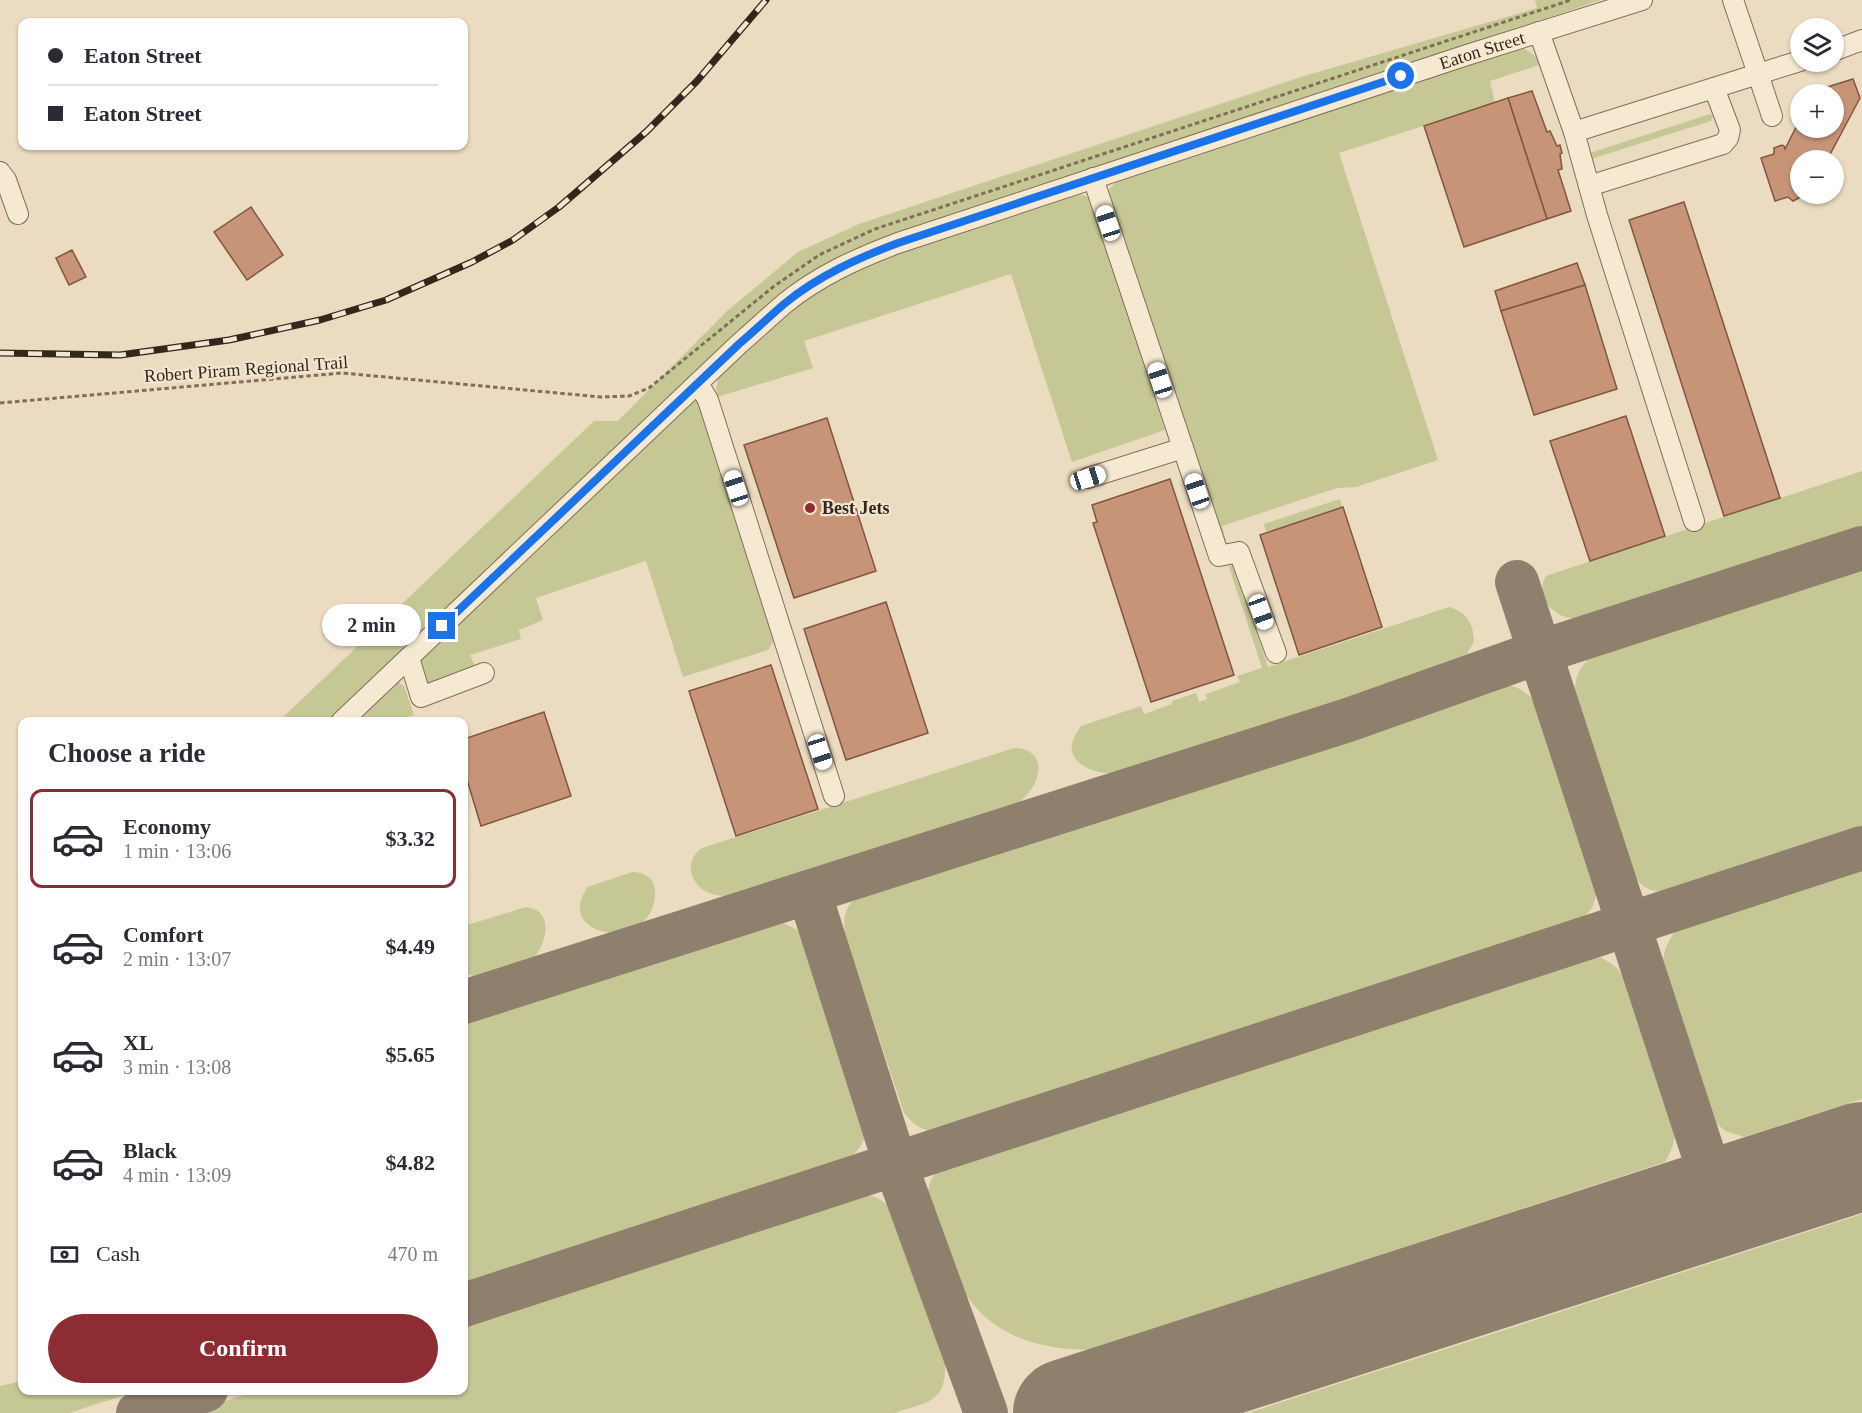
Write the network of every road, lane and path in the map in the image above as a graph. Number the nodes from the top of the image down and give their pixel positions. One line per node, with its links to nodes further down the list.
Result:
1 (1733, 0): 7 (street)
2 (1631, 2): 3 (street, Eaton Street)
3 (1539, 32): 10 (street); 12 (street, Eaton Street)
4 (1862, 40): 5 (street)
5 (1844, 47)
6 (1790, 64): 7 (street)
7 (1758, 74): 8 (street); 9 (street)
8 (1714, 88): 10 (street); 13 (street)
9 (1772, 116)
10 (1574, 132): 13 (street)
11 (0, 172): 14 (street)
12 (1093, 178): 15 (street, Eaton Street); 18 (street)
13 (1589, 186): 20 (street)
14 (18, 214)
15 (698, 383): 22 (street, Eaton Street); 25 (street)
16 (601, 397): 17 (path, Robert Piram Regional Trail)
17 (0, 403)
18 (1183, 448): 19 (street); 21 (street)
19 (1088, 478)
20 (1694, 521)
21 (1276, 652)
22 (409, 658): 23 (street); 24 (street, Eaton Street)
23 (484, 673)
24 (346, 717)
25 (834, 796)

